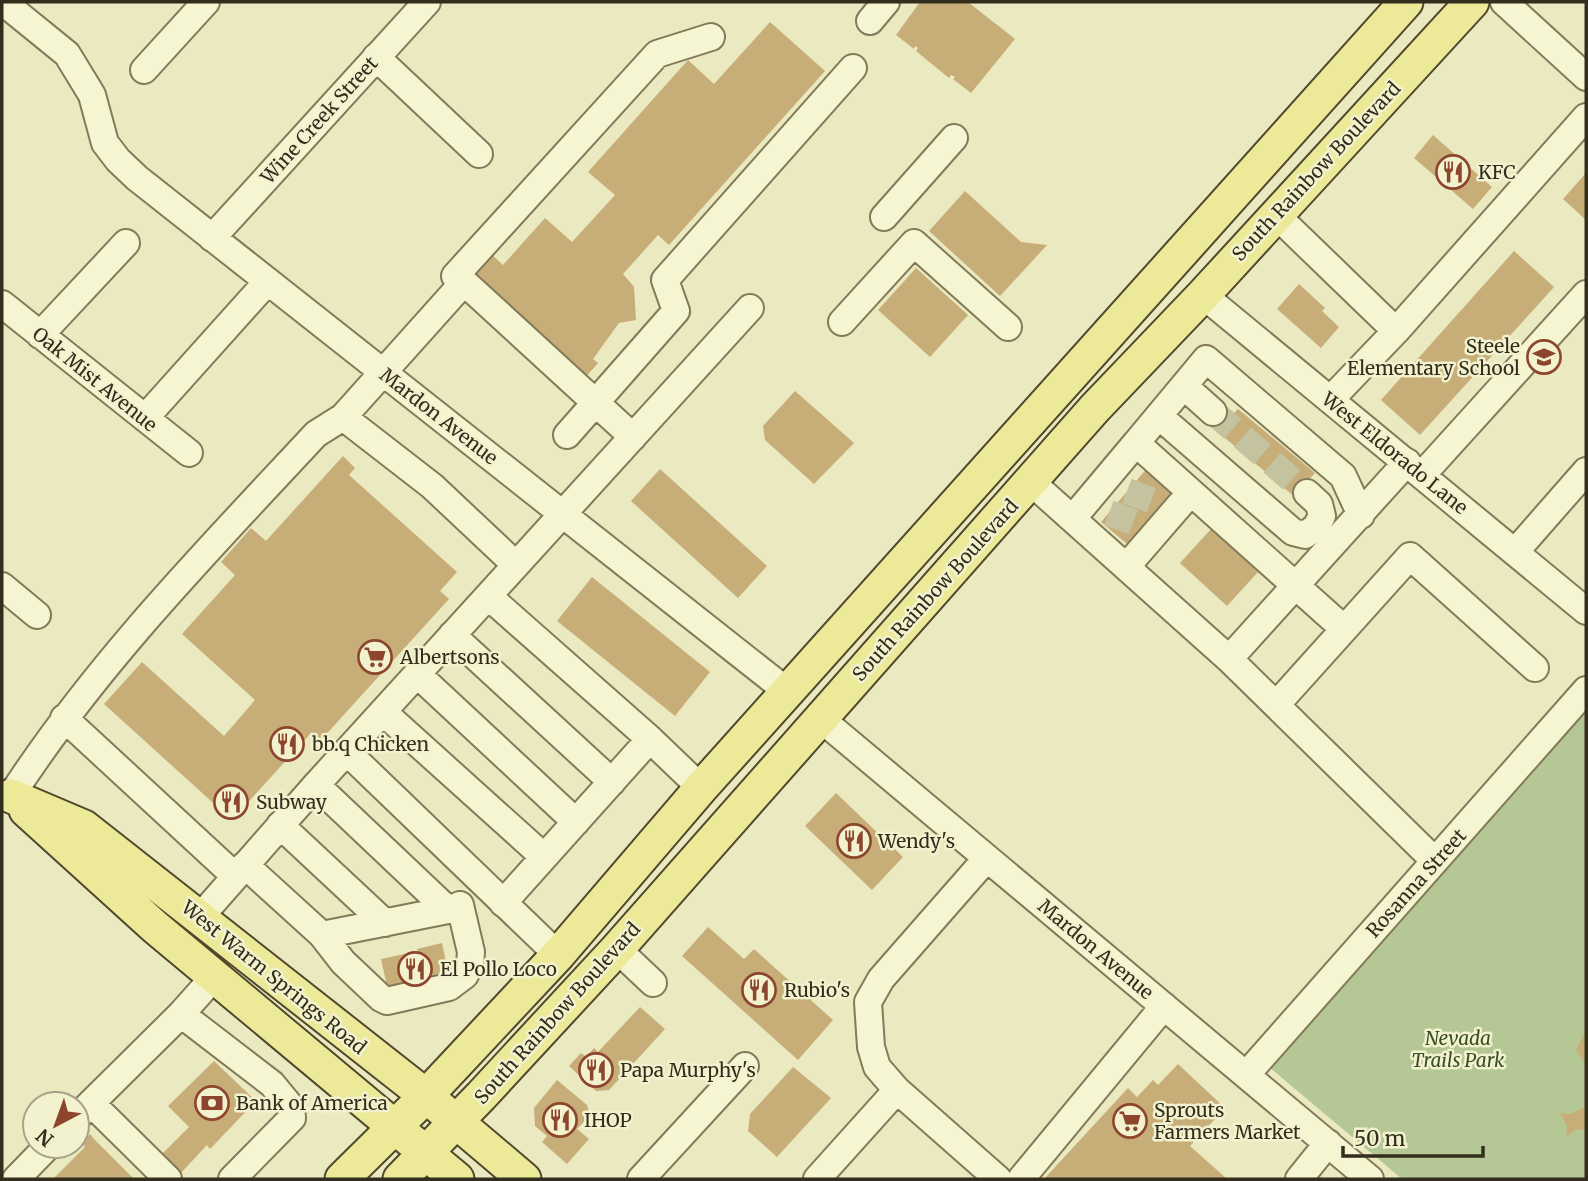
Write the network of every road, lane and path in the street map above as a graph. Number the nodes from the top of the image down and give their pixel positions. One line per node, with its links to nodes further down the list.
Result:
1 (3, 2): 18 (street, Mardon Avenue)
2 (427, 2): 8 (street, Wine Creek Street)
3 (1406, 2): 15 (main road, South Rainbow Boulevard)
4 (1472, 2): 16 (main road, South Rainbow Boulevard)
5 (1504, 2): 11 (street)
6 (194, 6): 10 (street)
7 (711, 37): 21 (street)
8 (376, 57): 14 (street); 18 (street, Wine Creek Street)
9 (853, 68): 34 (street)
10 (144, 70)
11 (1586, 77)
12 (1586, 117): 29 (street)
13 (954, 138): 17 (street)
14 (479, 154)
15 (1252, 173): 22 (main road, South Rainbow Boulevard); 23 (main road)
16 (1275, 214): 23 (main road, South Rainbow Boulevard); 29 (street)
17 (884, 217)
18 (212, 238): 20 (street, Mardon Avenue)
19 (126, 243): 30 (street)
20 (267, 282): 31 (street, Mardon Avenue); 39 (street)
21 (464, 282): 31 (street); 34 (street)
22 (1141, 295): 35 (main road); 55 (main road, South Rainbow Boulevard)
23 (1203, 295): 33 (street, West Eldorado Lane); 35 (main road, South Rainbow Boulevard)
24 (2, 304): 30 (street, Oak Mist Avenue)
25 (750, 308): 41 (street)
26 (1581, 310): 44 (street)
27 (842, 322): 28 (street)
28 (1008, 327)
29 (1396, 331): 33 (street)
30 (40, 335): 39 (street, Oak Mist Avenue)
31 (384, 373): 37 (street); 52 (street, Mardon Avenue)
32 (1184, 386): 36 (street); 38 (street); 53 (street)
33 (1329, 400): 44 (street, West Eldorado Lane)
34 (595, 403): 40 (street); 41 (street)
35 (1094, 408): 46 (main road, South Rainbow Boulevard)
36 (1213, 412)
37 (343, 416): 56 (street); 72 (street)
38 (1159, 416): 42 (street); 49 (street)
39 (145, 418): 43 (street, Oak Mist Avenue)
40 (567, 435)
41 (633, 437): 52 (street)
42 (1136, 443): 47 (street); 50 (street)
43 (189, 453)
44 (1414, 469): 53 (street); 54 (street, West Eldorado Lane)
45 (1586, 471): 54 (street)
46 (1031, 482): 51 (street); 73 (main road, South Rainbow Boulevard)
47 (1103, 482): 48 (street); 51 (street)
48 (1128, 491)
49 (1307, 493)
50 (1176, 502): 57 (street); 58 (street)
51 (1089, 512): 57 (street)
52 (564, 513): 56 (street); 69 (street, Mardon Avenue)
53 (1361, 515): 58 (street)
54 (1515, 552): 61 (street, West Eldorado Lane)
55 (912, 555): 69 (main road, South Rainbow Boulevard); 73 (main road)
56 (516, 565): 60 (street)
57 (1127, 566): 65 (street)
58 (1296, 585): 63 (street); 65 (street)
59 (2, 586): 62 (street)
60 (488, 596): 64 (street); 74 (street)
61 (1586, 611)
62 (37, 615)
63 (1343, 628): 66 (street); 70 (street)
64 (452, 635): 67 (street); 76 (street)
65 (1229, 659): 70 (street)
66 (1535, 668)
67 (417, 674): 71 (street); 80 (street)
68 (1586, 691): 86 (street, Rosanna Street)
69 (788, 692): 78 (main road, South Rainbow Boulevard); 83 (main road)
70 (1276, 705): 86 (street)
71 (383, 712): 75 (street); 84 (street)
72 (64, 719): 79 (street); 87 (street)
73 (821, 719): 83 (main road, South Rainbow Boulevard); 85 (street, Mardon Avenue)
74 (650, 739): 76 (street); 78 (street)
75 (347, 752): 77 (street); 88 (street)
76 (612, 782): 80 (street)
77 (316, 785): 81 (street); 90 (street)
78 (701, 788): 95 (main road, South Rainbow Boulevard)
79 (6, 792): 82 (main road, West Warm Springs Road); 91 (main road, West Warm Springs Road)
80 (576, 822): 84 (street)
81 (280, 825): 87 (street); 92 (street)
82 (62, 845): 91 (main road); 96 (main road, West Warm Springs Road)
83 (704, 850): 94 (main road, South Rainbow Boulevard)
84 (544, 857): 89 (street)
85 (987, 858): 98 (street, Mardon Avenue); 102 (street)
86 (1435, 861): 101 (street, Rosanna Street)
87 (240, 870): 91 (street); 93 (street)
88 (484, 884): 89 (street); 90 (street)
89 (503, 903): 95 (street)
90 (454, 908): 92 (street); 93 (street)
91 (200, 917): 103 (main road, West Warm Springs Road)
92 (385, 923): 93 (street)
93 (322, 935)
94 (617, 949): 97 (street); 106 (main road, South Rainbow Boulevard)
95 (558, 955): 103 (main road, South Rainbow Boulevard)
96 (214, 977): 99 (street); 107 (main road, West Warm Springs Road)
97 (653, 984)
98 (1164, 1006): 101 (street, Mardon Avenue); 121 (street)
99 (181, 1014): 104 (street); 113 (street)
100 (745, 1066): 118 (street)
101 (1246, 1075): 108 (street, Mardon Avenue)
102 (897, 1090): 119 (street); 120 (street)
103 (426, 1096): 106 (main road, West Warm Springs Road); 107 (main road, South Rainbow Boulevard)
104 (91, 1103)
105 (91, 1116): 112 (street)
106 (457, 1122): 109 (main road, South Rainbow Boulevard); 117 (main road, West Warm Springs Road)
107 (395, 1127): 109 (main road, West Warm Springs Road); 114 (main road, South Rainbow Boulevard)
108 (1328, 1143): 122 (street); 123 (street, Mardon Avenue)
109 (426, 1153): 115 (main road, South Rainbow Boulevard); 116 (main road, West Warm Springs Road)
110 (34, 1160): 111 (street)
111 (16, 1179)
112 (167, 1179)
113 (232, 1179)
114 (342, 1179)
115 (400, 1179)
116 (457, 1179)
117 (524, 1179)
118 (641, 1179)
119 (817, 1179)
120 (998, 1179)
121 (1021, 1179)
122 (1299, 1179)
123 (1370, 1179)

